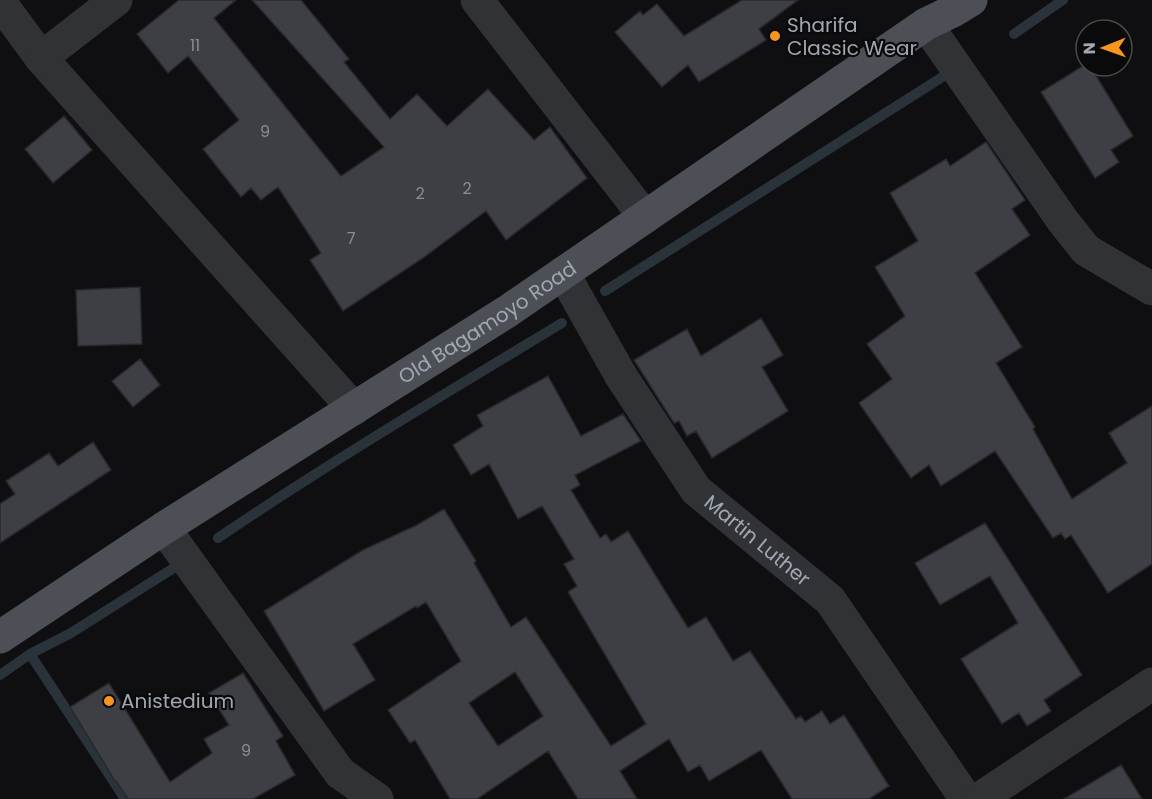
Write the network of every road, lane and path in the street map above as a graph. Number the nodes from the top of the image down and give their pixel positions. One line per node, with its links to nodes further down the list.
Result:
1 (116, 0): 5 (street)
2 (477, 0): 6 (street)
3 (0, 2): 5 (street)
4 (949, 9): 6 (main road, Old Bagamoyo Road); 8 (street)
5 (41, 58): 9 (street)
6 (645, 217): 7 (main road, Old Bagamoyo Road)
7 (563, 273): 9 (main road, Old Bagamoyo Road); 14 (street, Martin Luther)
8 (1152, 289)
9 (354, 409): 10 (main road, Old Bagamoyo Road)
10 (164, 528): 11 (main road, Old Bagamoyo Road); 13 (street)
11 (0, 637)
12 (1152, 684): 15 (street)
13 (377, 799)
14 (966, 799)
15 (980, 799)

